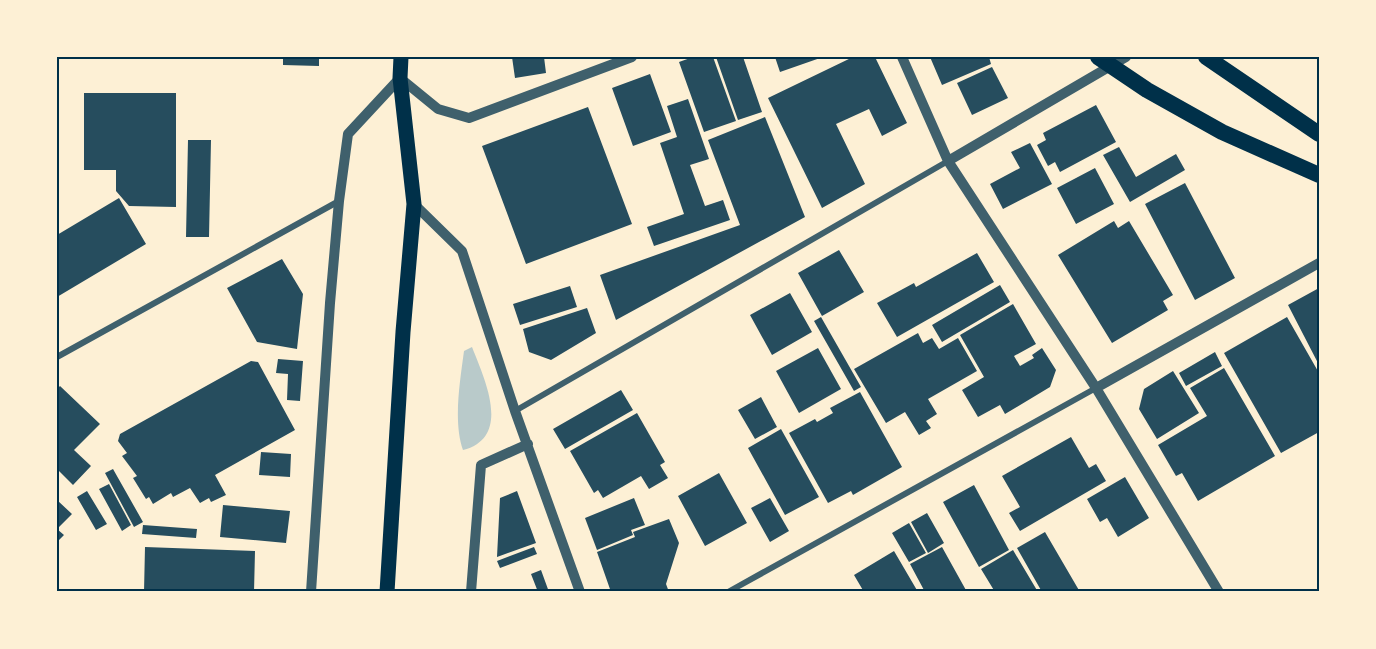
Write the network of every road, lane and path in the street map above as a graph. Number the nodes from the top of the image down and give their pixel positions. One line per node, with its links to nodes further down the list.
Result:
1 (401, 57): 7 (main road)
2 (632, 57): 7 (street)
3 (902, 57): 9 (street)
4 (1098, 57): 10 (highway)
5 (1126, 57): 9 (street)
6 (1206, 57): 8 (highway)
7 (400, 78): 11 (street); 12 (main road)
8 (1319, 134)
9 (948, 161): 15 (street); 16 (street)
10 (1319, 175)
11 (339, 201): 14 (street); 18 (street)
12 (414, 204): 16 (street); 19 (main road)
13 (1319, 263): 15 (street)
14 (57, 357)
15 (1096, 388): 22 (street); 23 (street)
16 (515, 411): 17 (street)
17 (528, 444): 20 (street); 21 (street)
18 (311, 592)
19 (387, 592)
20 (471, 592)
21 (580, 592)
22 (728, 592)
23 (1219, 592)

